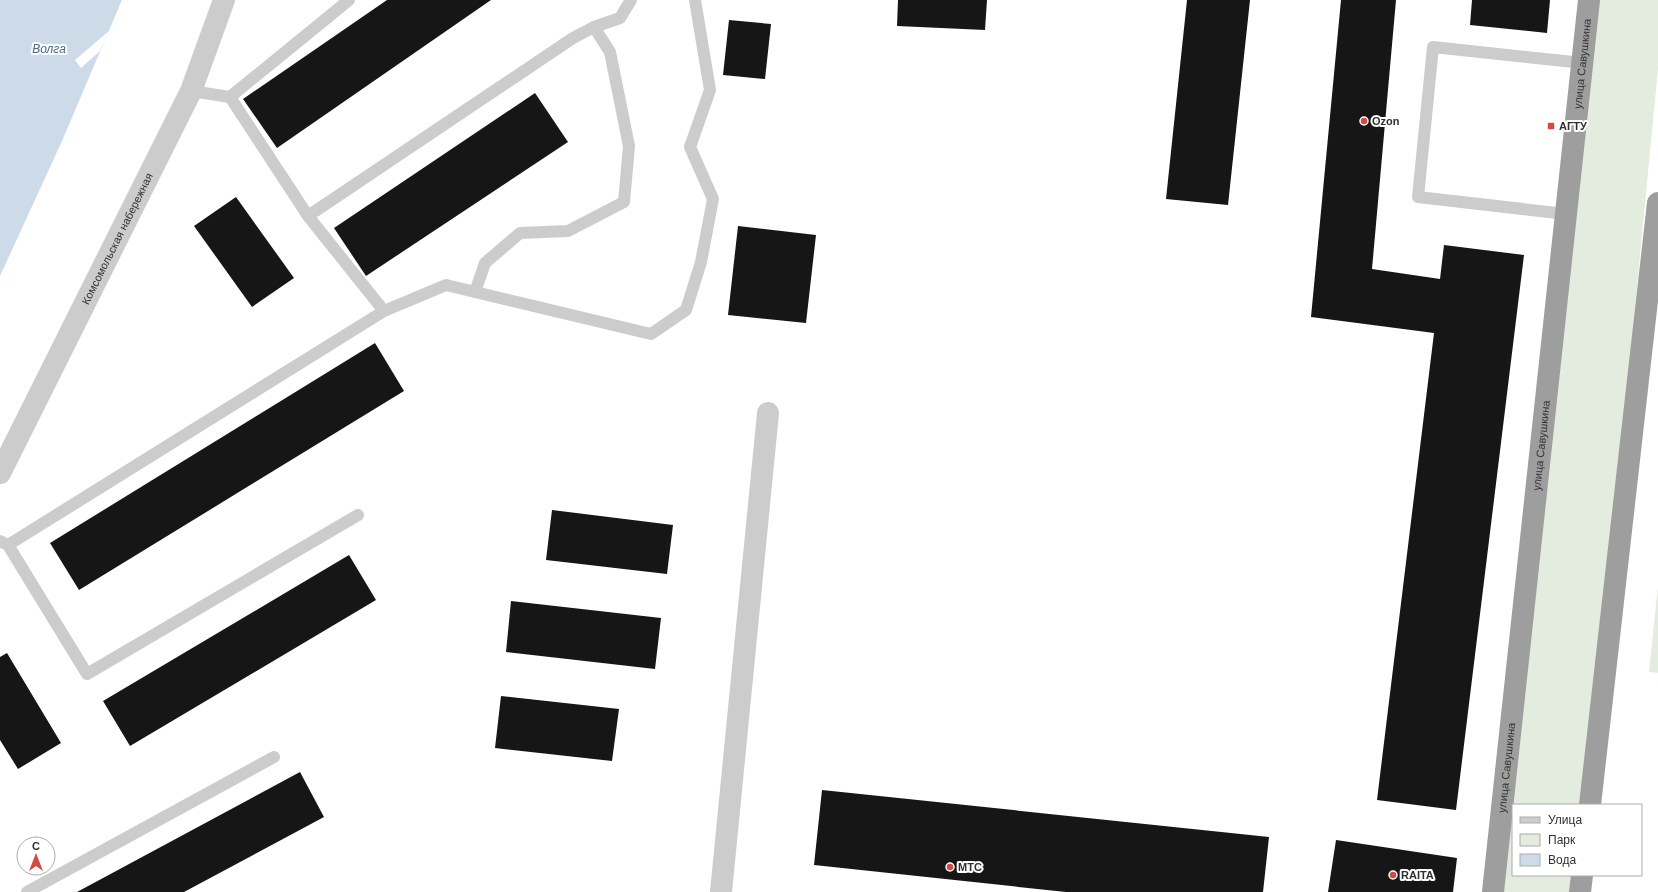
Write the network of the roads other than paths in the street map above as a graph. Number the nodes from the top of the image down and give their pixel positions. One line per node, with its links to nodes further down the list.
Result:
1 (224, 0): 8 (street, Комсомольская набережная)
2 (349, 0): 9 (lane)
3 (631, 0): 6 (lane)
4 (695, 0): 13 (lane)
5 (1590, 0): 7 (highway, улица Савушкина)
6 (594, 27): 12 (lane); 13 (lane)
7 (1583, 63): 11 (highway, улица Савушкина); 11 (lane)
8 (191, 91): 9 (lane); 16 (street, Комсомольская набережная)
9 (230, 97): 12 (lane)
10 (1658, 203): 20 (highway)
11 (1566, 214): 24 (highway, улица Савушкина)
12 (308, 216): 14 (lane)
13 (475, 292): 14 (lane)
14 (384, 311): 18 (lane)
15 (768, 412): 23 (street)
16 (0, 473)
17 (358, 516): 18 (lane)
18 (4, 543)
19 (274, 757): 22 (lane)
20 (1590, 804)
21 (1582, 876): 25 (highway)
22 (27, 892)
23 (721, 892)
24 (1493, 892)
25 (1580, 892)

